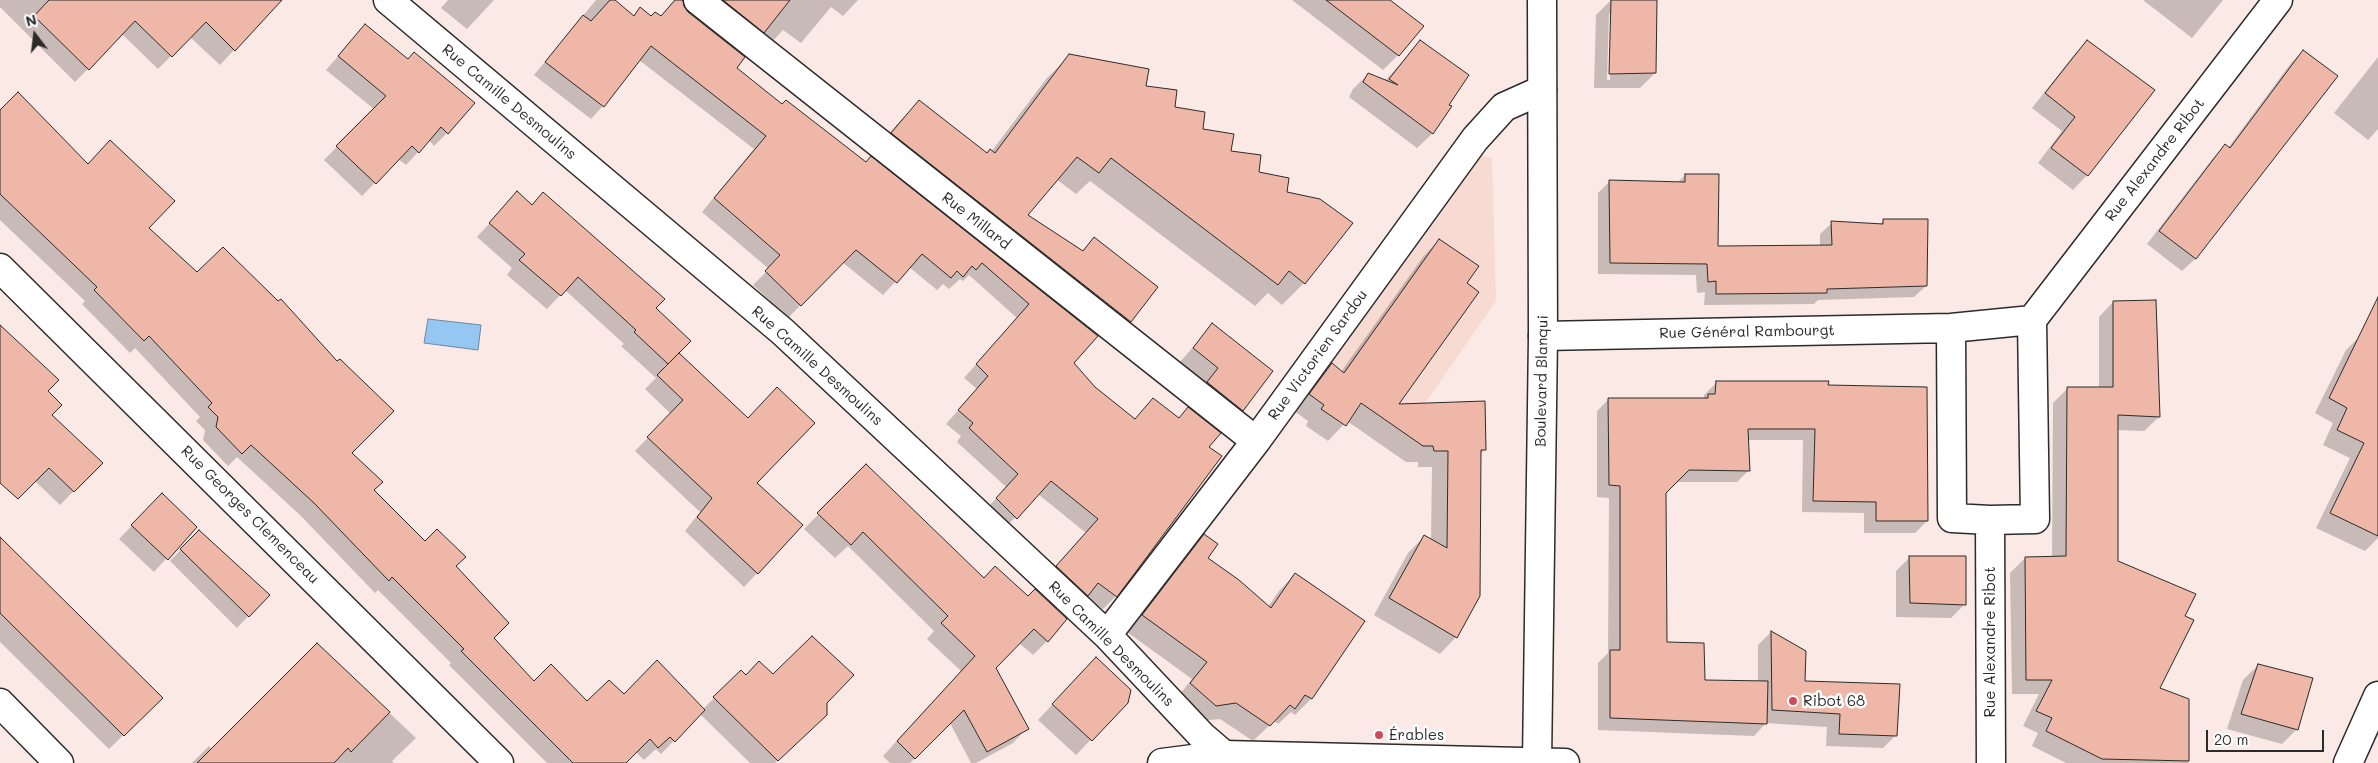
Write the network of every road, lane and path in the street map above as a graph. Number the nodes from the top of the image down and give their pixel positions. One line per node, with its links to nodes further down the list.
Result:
1 (388, 0): 12 (street, Rue Camille Desmoulins)
2 (698, 0): 10 (street, Rue Millard)
3 (1542, 0): 5 (street, Boulevard Blanqui)
4 (2278, 0): 7 (street, Rue Alexandre Ribot)
5 (1542, 90): 9 (street, Boulevard Blanqui); 10 (street, Rue Victorien Sardou)
6 (0, 268): 17 (street, Rue Georges Clemenceau)
7 (2032, 320): 8 (street); 11 (street)
8 (1951, 328): 9 (street, Rue Général Rambourgt); 11 (street)
9 (1544, 336): 19 (street, Boulevard Blanqui)
10 (1256, 441): 12 (street, Rue Victorien Sardou)
11 (1990, 520): 21 (street, Rue Alexandre Ribot)
12 (1107, 635): 15 (street, Rue Camille Desmoulins)
13 (2378, 696): 22 (street)
14 (0, 703): 16 (street)
15 (1224, 755): 18 (street); 19 (street)
16 (59, 763)
17 (499, 763)
18 (1162, 763)
19 (1537, 763): 20 (street)
20 (1565, 763)
21 (1990, 763)
22 (2348, 763)

